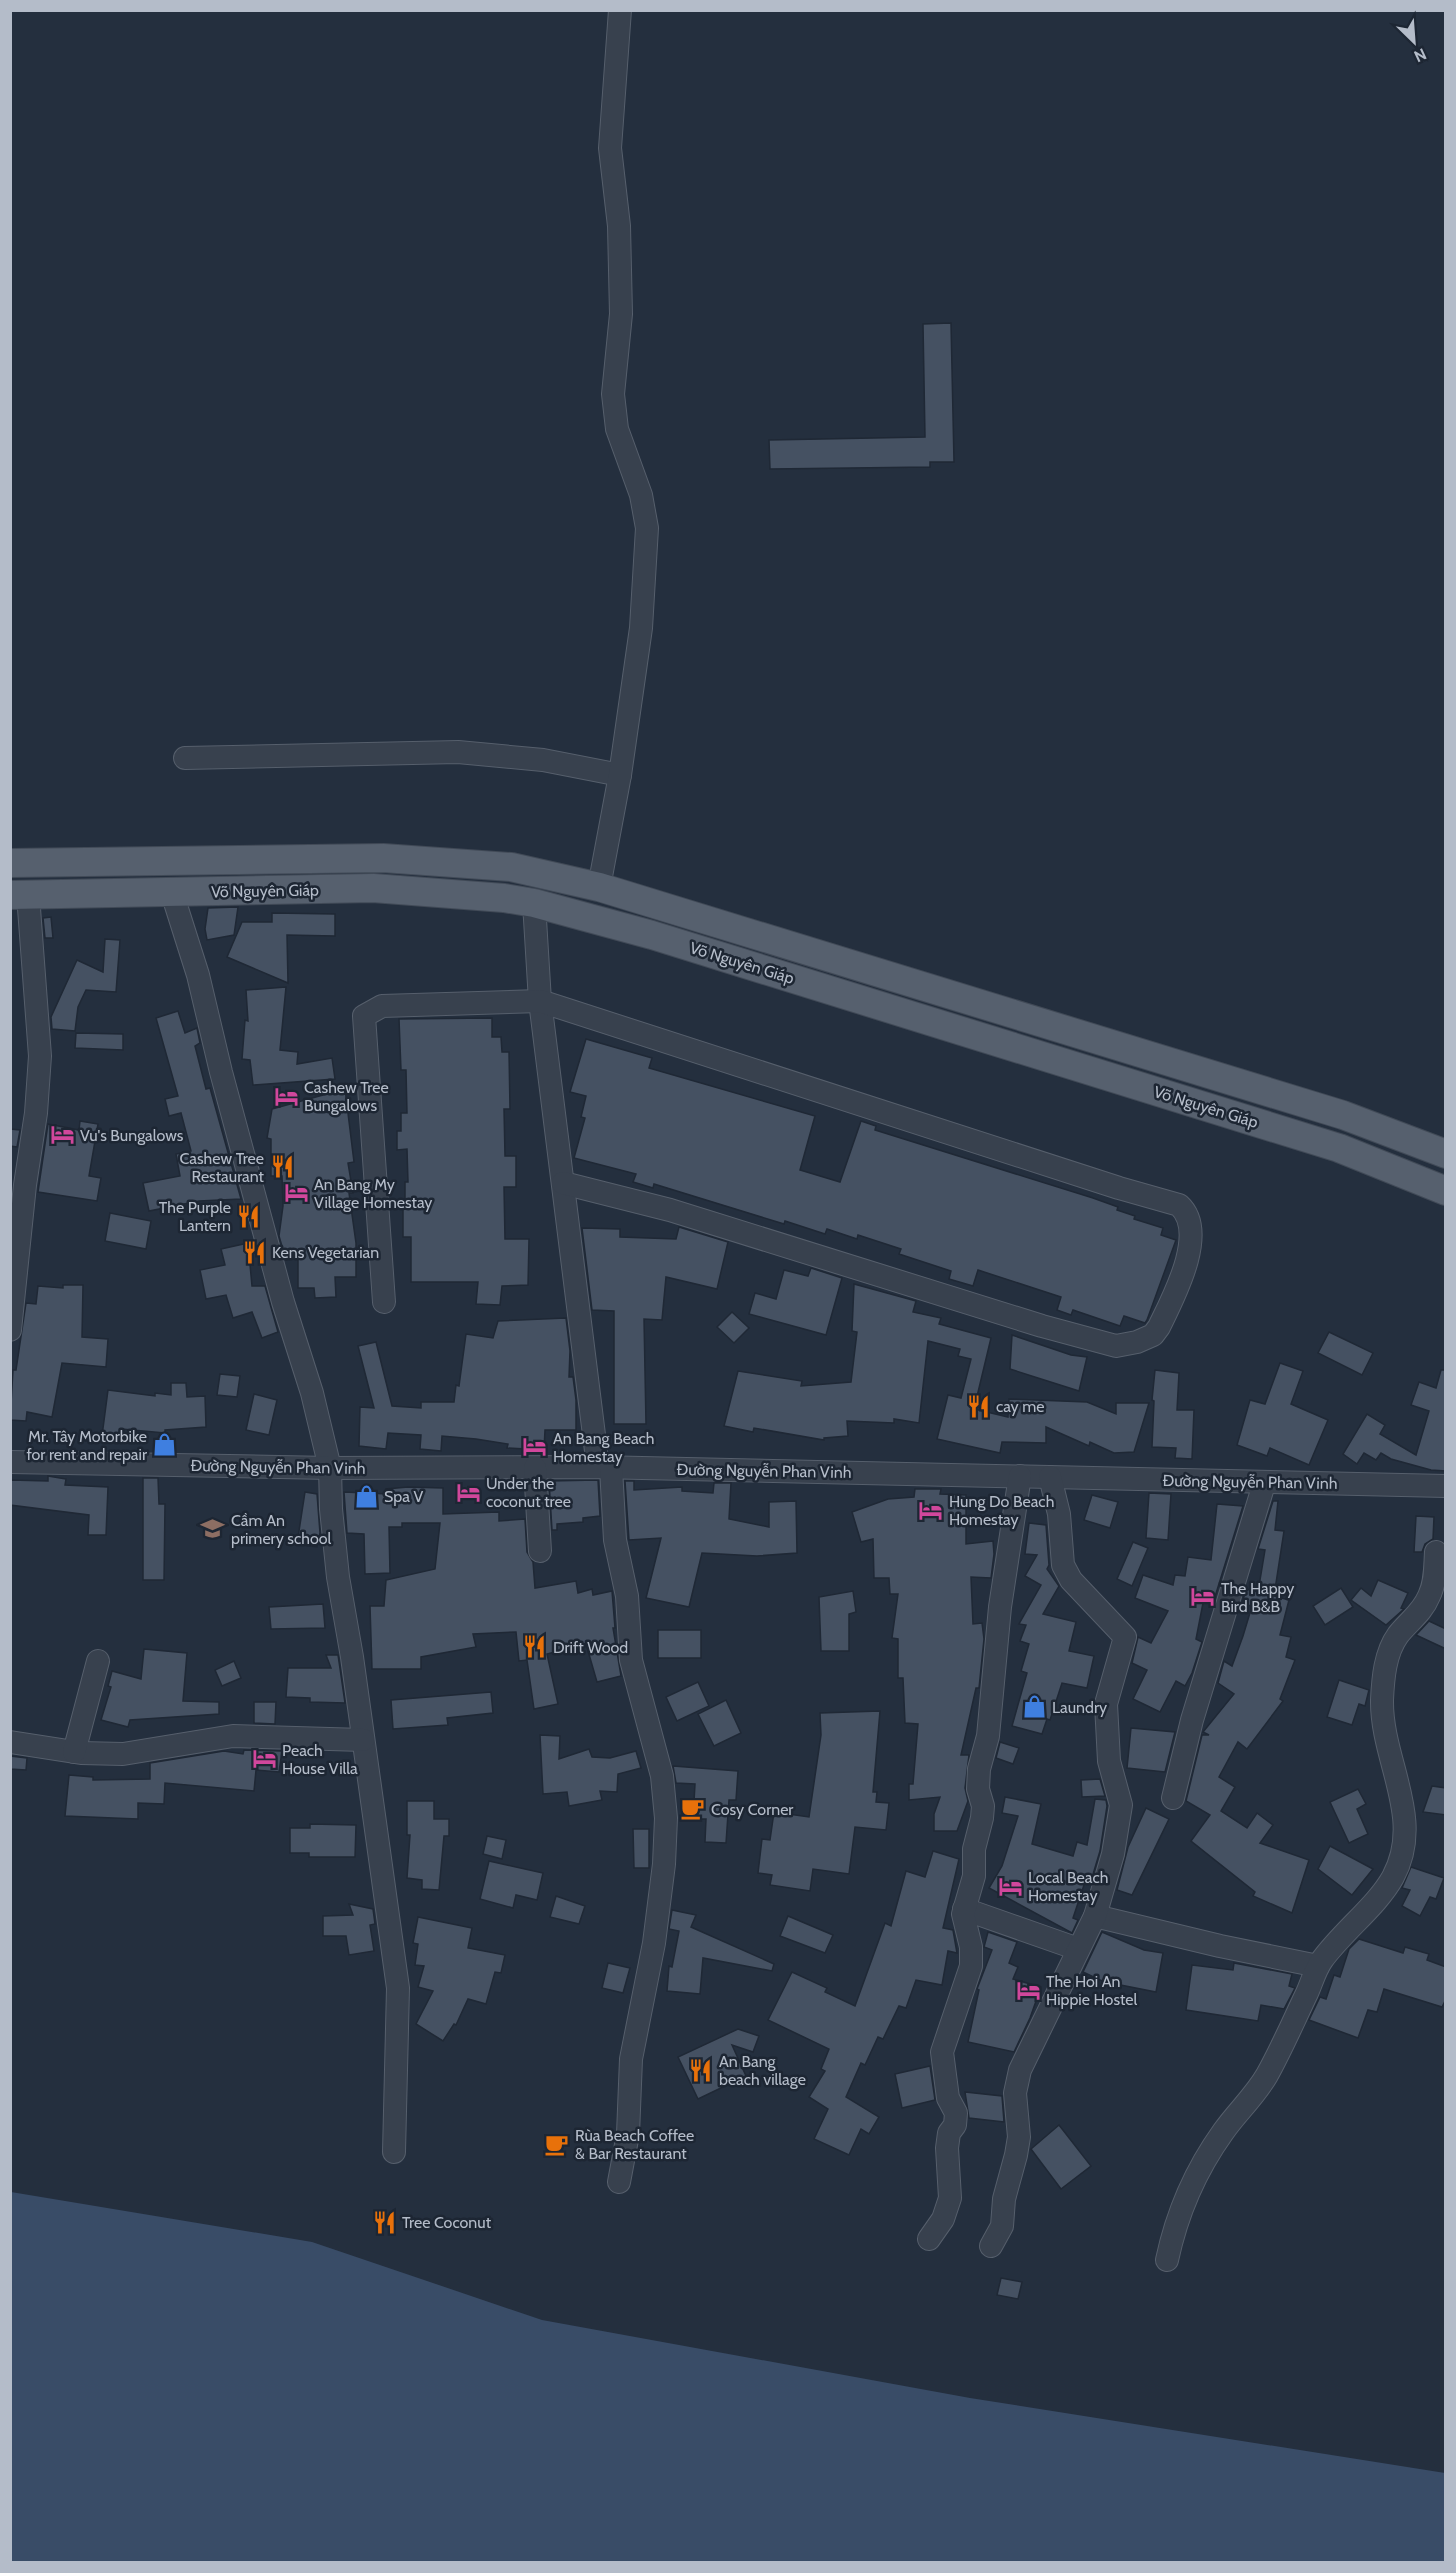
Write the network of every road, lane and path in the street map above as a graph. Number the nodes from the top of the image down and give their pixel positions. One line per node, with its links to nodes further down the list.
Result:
1 (620, 10): 3 (street)
2 (185, 758): 3 (street)
3 (620, 775): 6 (street)
4 (10, 863): 5 (main road, Võ Nguyên Giáp)
5 (540, 873): 6 (main road, Võ Nguyên Giáp); 9 (main road)
6 (599, 887): 11 (main road, Võ Nguyên Giáp)
7 (172, 893): 8 (main road, Võ Nguyên Giáp); 9 (main road, Võ Nguyên Giáp); 18 (street)
8 (19, 895): 13 (street)
9 (534, 903): 10 (street); 14 (main road, Võ Nguyên Giáp)
10 (540, 1001): 12 (street); 12 (street); 15 (street)
11 (1446, 1154)
12 (563, 1183): 20 (street)
13 (18, 1184): 16 (street)
14 (1446, 1191)
15 (384, 1302)
16 (10, 1330)
17 (10, 1462): 18 (street, Đường Nguyễn Phan Vinh)
18 (330, 1468): 19 (street, Đường Nguyễn Phan Vinh); 28 (street)
19 (535, 1468): 20 (street, Đường Nguyễn Phan Vinh); 25 (street)
20 (605, 1468): 21 (street, Đường Nguyễn Phan Vinh); 37 (street)
21 (1020, 1476): 22 (street, Đường Nguyễn Phan Vinh); 32 (street)
22 (1050, 1477): 23 (street, Đường Nguyễn Phan Vinh); 33 (street)
23 (1264, 1484): 24 (street, Đường Nguyễn Phan Vinh); 31 (street)
24 (1446, 1486)
25 (540, 1551)
26 (1436, 1552): 35 (street)
27 (98, 1661): 30 (street)
28 (363, 1740): 30 (street); 36 (street)
29 (10, 1742): 30 (street)
30 (74, 1752)
31 (1173, 1798)
32 (964, 1909): 34 (street); 38 (street)
33 (1095, 1916): 34 (street); 35 (street)
34 (1078, 1949): 39 (street)
35 (1318, 1966): 40 (street)
36 (394, 2152)
37 (619, 2182)
38 (929, 2239)
39 (992, 2246)
40 (1167, 2260)

